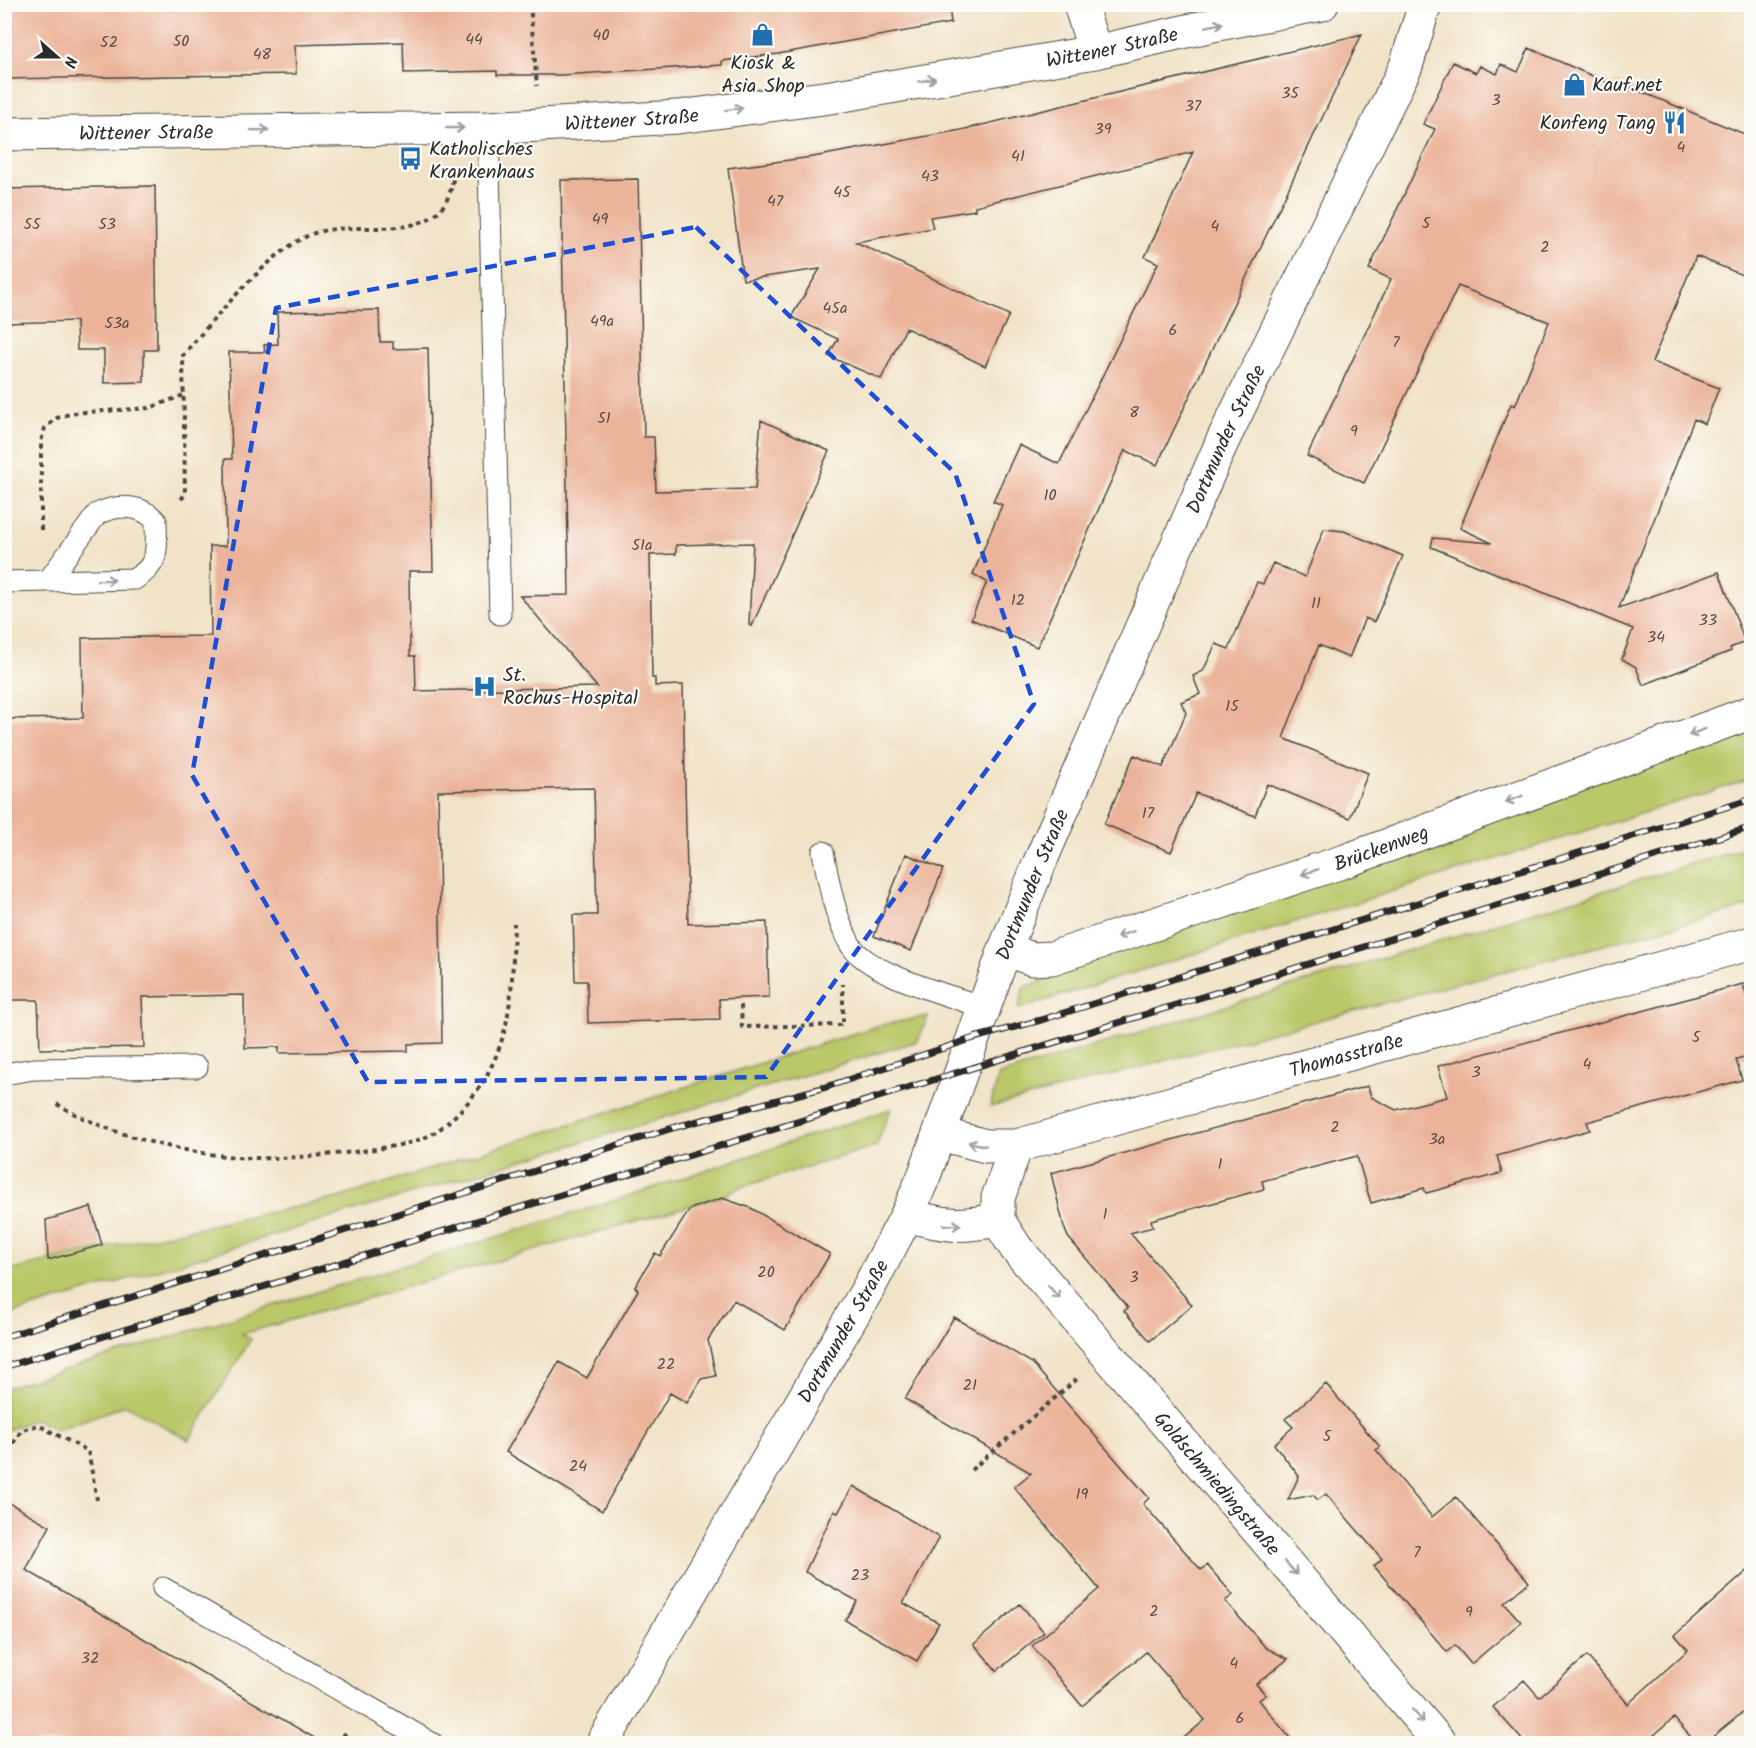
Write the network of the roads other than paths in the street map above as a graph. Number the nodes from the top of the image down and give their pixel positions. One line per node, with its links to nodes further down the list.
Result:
1 (1080, 4): 4 (street)
2 (1322, 4): 4 (street, Wittener Straße, one-way to 2)
3 (1425, 4): 13 (street, Dortmunder Straße)
4 (1095, 52): 5 (street, Wittener Straße, one-way to 4)
5 (488, 128): 6 (street, Wittener Straße, one-way to 5); 9 (lane)
6 (4, 134)
7 (48, 581): 7 (lane, one-way to 7); 8 (lane)
8 (4, 582)
9 (500, 615)
10 (1752, 712): 13 (street, Brückenweg, one-way to 13)
11 (823, 852): 14 (lane)
12 (1752, 943): 18 (street, Thomasstraße)
13 (1005, 949): 14 (street, Dortmunder Straße)
14 (985, 1008): 17 (street, Dortmunder Straße)
15 (197, 1067): 16 (lane)
16 (4, 1074)
17 (940, 1134): 18 (street, Thomasstraße, one-way to 17); 19 (street, Dortmunder Straße)
18 (1016, 1146): 20 (street)
19 (907, 1215): 20 (street, one-way to 20); 23 (street, Dortmunder Straße)
20 (998, 1220): 24 (street, Goldschmiedingstraße, one-way to 24)
21 (163, 1588): 22 (lane)
22 (433, 1743)
23 (602, 1743)
24 (1441, 1743)

